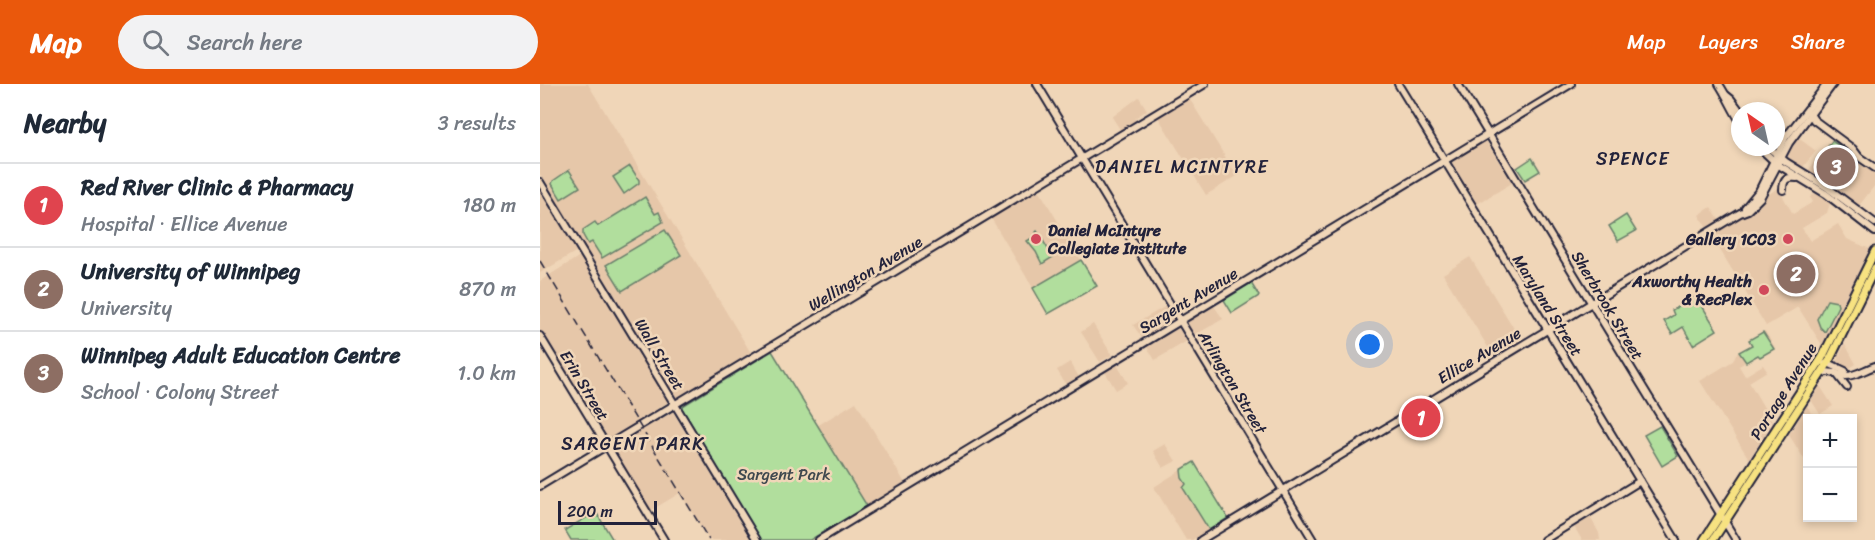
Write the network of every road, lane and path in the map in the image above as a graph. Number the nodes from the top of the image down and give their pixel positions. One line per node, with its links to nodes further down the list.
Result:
1 (1037, 84): 19 (main road, Arlington Street)
2 (1205, 84): 19 (main road, Wellington Avenue)
3 (1398, 84): 20 (main road, Maryland Street)
4 (1458, 84): 14 (main road, Sherbrook Street)
5 (1571, 84): 14 (main road, Sargent Avenue)
6 (1719, 84): 9 (main road)
7 (1827, 84): 12 (main road, Ellice Avenue)
8 (1833, 84): 12 (main road, Ellice Avenue)
9 (1726, 95): 10 (main road); 11 (main road)
10 (1733, 102)
11 (1731, 107)
12 (1809, 117): 13 (main road, Ellice Avenue); 16 (main road); 21 (main road, Ellice Avenue)
13 (1791, 130): 15 (main road); 21 (main road, Ellice Avenue)
14 (1488, 134): 20 (main road, Sargent Avenue); 31 (main road, Sherbrook Street)
15 (1785, 134)
16 (1858, 153): 22 (main road); 23 (main road)
17 (1771, 156): 21 (main road)
18 (1774, 156): 21 (main road)
19 (1082, 159): 32 (main road, Arlington Street); 42 (main road, Wellington Avenue)
20 (1444, 160): 32 (main road, Sargent Avenue); 33 (main road, Maryland Street)
21 (1777, 160): 24 (main road); 27 (main road); 31 (main road, Ellice Avenue)
22 (1875, 163)
23 (1875, 168)
24 (1799, 178): 26 (main road); 28 (main road)
25 (540, 182): 42 (main road, Wall Street)
26 (1783, 190)
27 (1875, 223)
28 (1875, 232)
29 (1875, 251): 36 (main road, Portage Avenue)
30 (1875, 268): 35 (main road, Portage Avenue)
31 (1591, 303): 33 (main road, Ellice Avenue); 47 (main road, Sherbrook Street)
32 (1180, 321): 46 (main road, Arlington Street); 51 (main road, Sargent Avenue)
33 (1548, 329): 44 (main road, Maryland Street); 46 (main road, Ellice Avenue)
34 (540, 336): 43 (main road, Erin Street)
35 (1828, 363): 36 (main road); 38 (main road); 40 (main road, Portage Avenue)
36 (1817, 365): 47 (main road, Portage Avenue)
37 (1875, 366): 38 (main road)
38 (1861, 371): 41 (main road)
39 (1835, 372): 40 (main road); 41 (main road); 41 (main road)
40 (1822, 373): 48 (main road, Portage Avenue)
41 (1852, 375)
42 (675, 405): 43 (main road, Wellington Avenue); 50 (main road, Wall Street)
43 (607, 446): 45 (main road, Wellington Avenue); 49 (main road, Erin Street)
44 (1640, 481): 54 (main road); 55 (main road, Maryland Street)
45 (540, 486)
46 (1283, 490): 52 (main road, Ellice Avenue); 53 (main road, Arlington Street)
47 (1720, 514): 48 (main road, Sherbrook Street); 56 (main road, Portage Avenue)
48 (1725, 522): 57 (main road, Portage Avenue); 58 (main road, Sherbrook Street)
49 (664, 540)
50 (757, 540)
51 (819, 540)
52 (1201, 540)
53 (1313, 540)
54 (1544, 540)
55 (1676, 540)
56 (1704, 540)
57 (1713, 540)
58 (1736, 540)

